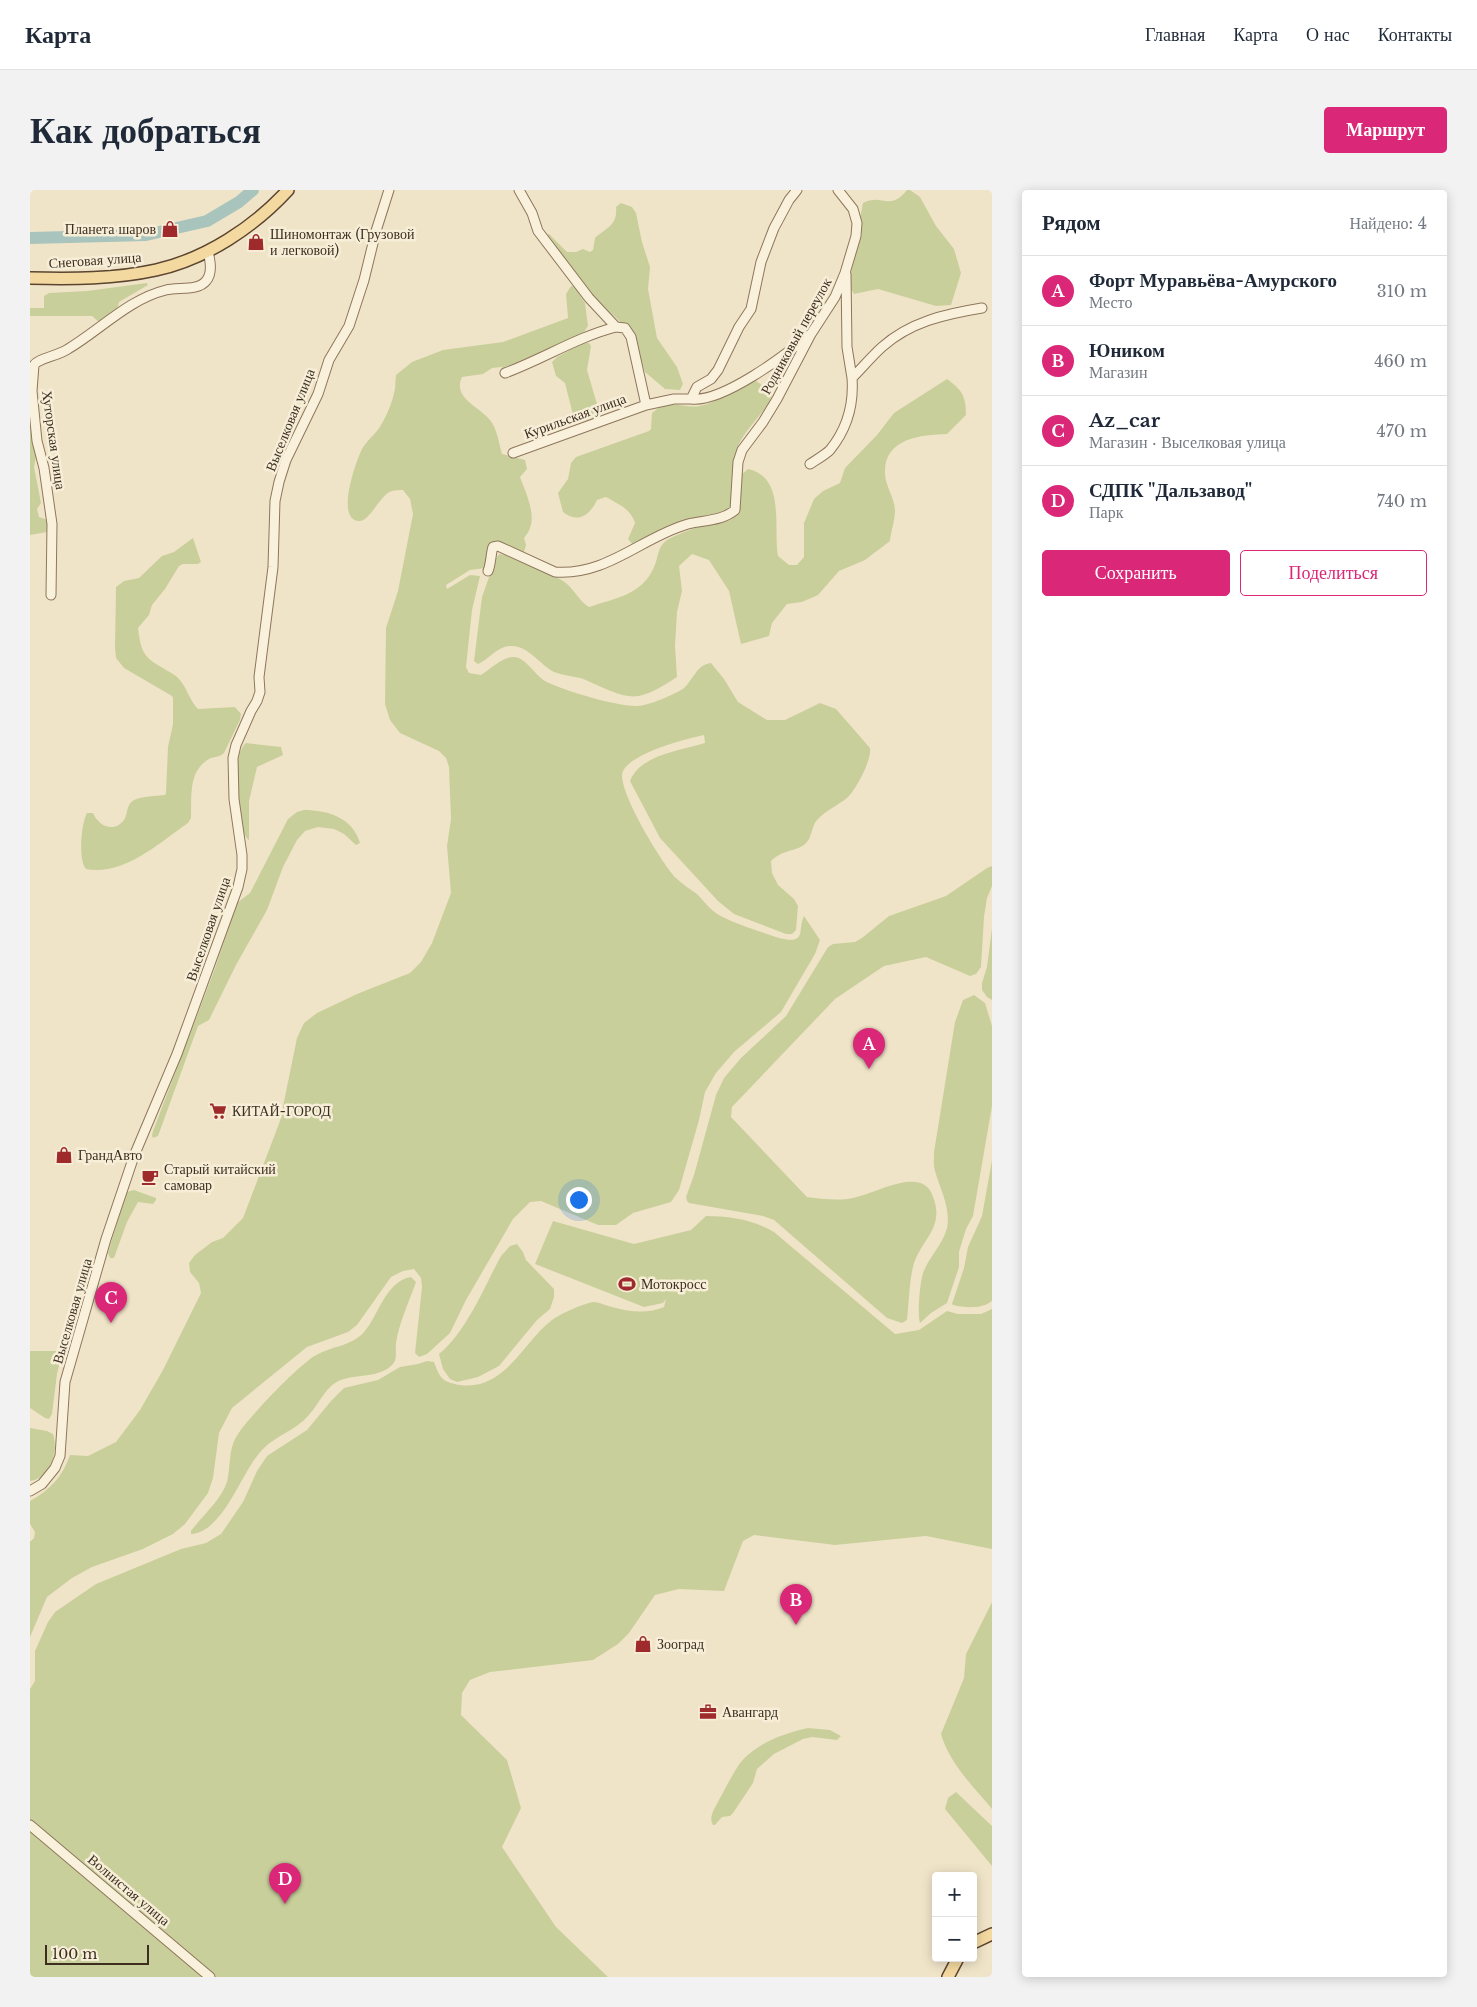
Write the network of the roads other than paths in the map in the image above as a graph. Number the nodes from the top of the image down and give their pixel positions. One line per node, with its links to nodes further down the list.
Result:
1 (288, 190): 6 (main road, Снеговая улица)
2 (389, 190): 20 (street, Выселковая улица)
3 (519, 190): 10 (street)
4 (797, 190): 14 (street)
5 (838, 190): 7 (street, Родниковый переулок)
6 (208, 252): 8 (main road, Снеговая улица); 19 (street, Хуторская улица)
7 (846, 273): 11 (street, Родниковый переулок); 13 (street)
8 (30, 278)
9 (982, 308): 13 (street)
10 (616, 326): 12 (street); 15 (street)
11 (811, 334): 14 (street, Курильская улица); 18 (street, Родниковый переулок)
12 (505, 373)
13 (852, 378): 17 (street)
14 (691, 399): 15 (street, Курильская улица)
15 (646, 405): 16 (street, Курильская улица)
16 (513, 453)
17 (810, 464)
18 (488, 571)
19 (52, 595)
20 (30, 1491)
21 (30, 1825): 28 (street, Волнистая улица)
22 (992, 1928): 23 (main road)
23 (977, 1934)
24 (992, 1934): 25 (main road)
25 (977, 1941)
26 (951, 1962): 29 (main road)
27 (956, 1962): 30 (main road)
28 (210, 1977)
29 (944, 1977)
30 (948, 1977)

